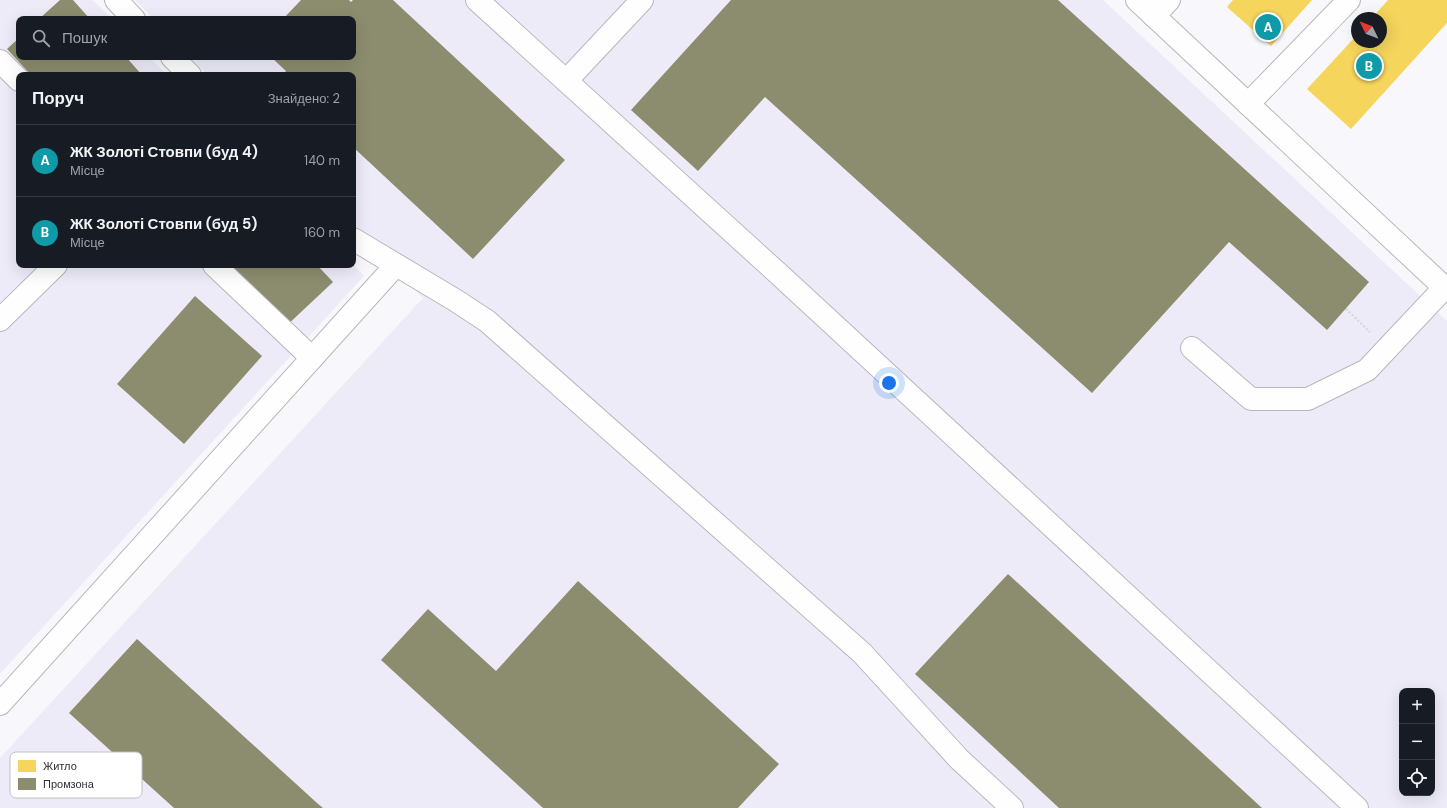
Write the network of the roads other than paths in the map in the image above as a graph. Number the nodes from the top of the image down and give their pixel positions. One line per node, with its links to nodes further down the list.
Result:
1 (116, 0): 7 (lane)
2 (477, 0): 13 (lane)
3 (642, 0): 13 (lane)
4 (1137, 0): 8 (lane)
5 (1169, 0): 8 (lane)
6 (1349, 0): 14 (lane)
7 (131, 16)
8 (1154, 16): 14 (lane)
9 (175, 60): 11 (lane)
10 (0, 61): 12 (lane)
11 (187, 72)
12 (16, 77)
13 (566, 81): 25 (lane)
14 (1248, 104): 19 (lane)
15 (356, 241): 16 (lane)
16 (396, 265): 22 (lane); 24 (lane)
17 (53, 268): 20 (lane)
18 (217, 268): 22 (lane)
19 (1446, 288): 21 (lane)
20 (0, 320)
21 (1192, 348)
22 (312, 358): 23 (lane)
23 (0, 704)
24 (1012, 808)
25 (1357, 808)

